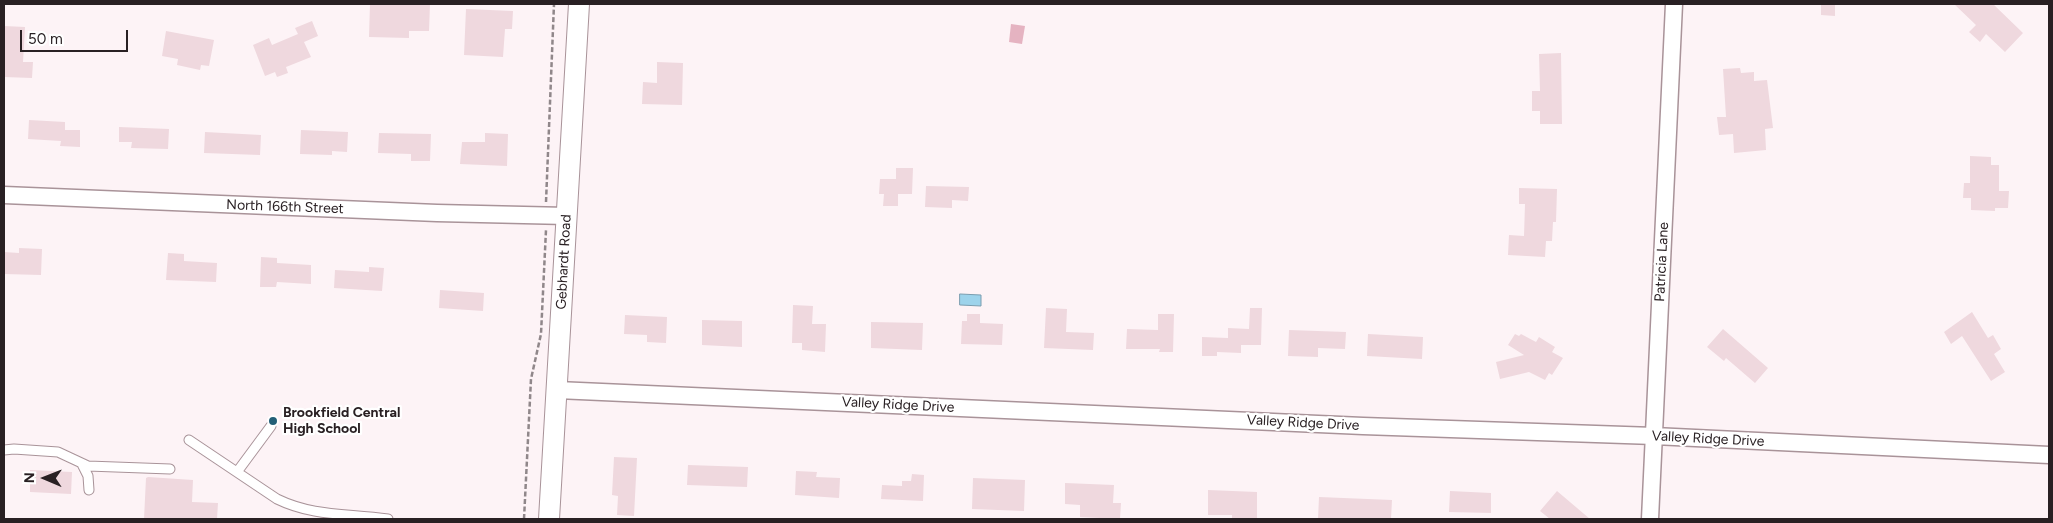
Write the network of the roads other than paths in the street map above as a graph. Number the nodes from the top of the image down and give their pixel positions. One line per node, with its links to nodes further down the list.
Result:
1 (579, 4): 4 (street, Gebhardt Road)
2 (1674, 4): 7 (street, Patricia Lane)
3 (4, 195): 4 (street, North 166th Street)
4 (567, 216): 5 (street, Gebhardt Road)
5 (557, 390): 7 (street, Valley Ridge Drive); 16 (street, Gebhardt Road)
6 (271, 426): 13 (lane)
7 (1654, 436): 10 (street, Valley Ridge Drive); 17 (street, Patricia Lane)
8 (189, 440): 13 (lane)
9 (4, 450): 11 (lane)
10 (2049, 455)
11 (82, 464): 12 (lane); 14 (lane)
12 (170, 469)
13 (237, 472): 15 (lane)
14 (89, 490)
15 (388, 519)
16 (549, 519)
17 (1650, 519)

